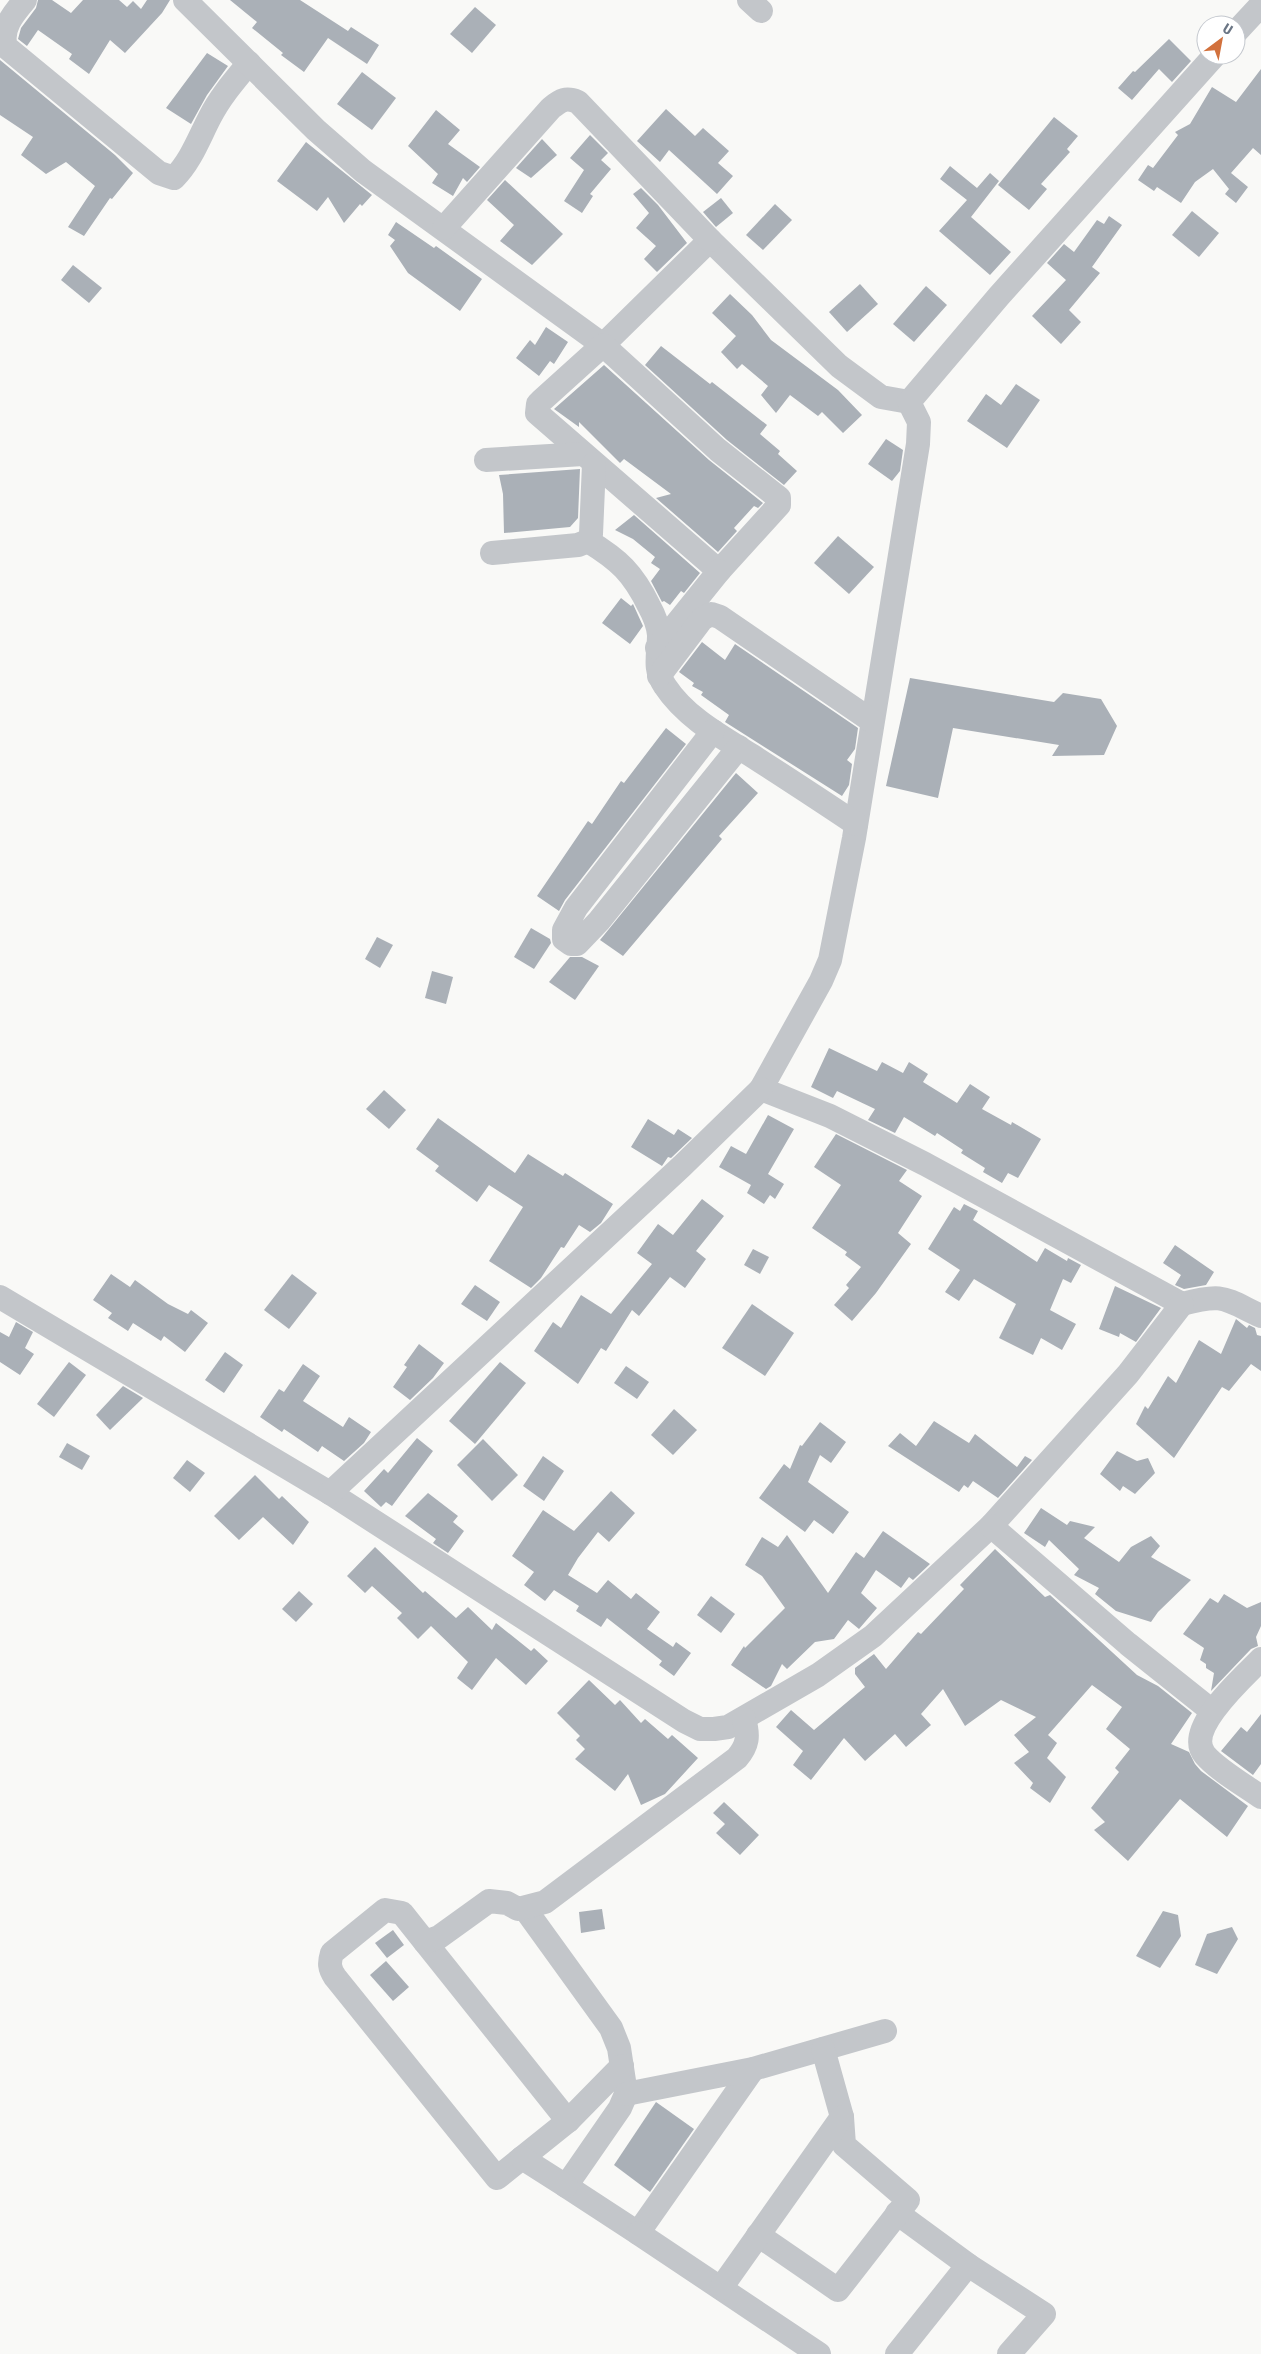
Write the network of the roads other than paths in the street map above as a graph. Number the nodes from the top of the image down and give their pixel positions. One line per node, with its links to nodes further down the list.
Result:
1 (25, 0): 5 (street)
2 (185, 0): 5 (street)
3 (1261, 6): 4 (street)
4 (1246, 22)
5 (249, 63): 7 (street)
6 (1206, 65): 10 (street)
7 (444, 228): 8 (street); 9 (street)
8 (710, 240): 9 (street); 10 (street)
9 (603, 345): 11 (street); 15 (street)
10 (909, 402): 18 (street)
11 (589, 459): 12 (street); 13 (street); 15 (street)
12 (486, 460)
13 (588, 541): 14 (street); 16 (street)
14 (492, 553)
15 (719, 571): 16 (street)
16 (657, 648): 17 (street)
17 (659, 676): 18 (street); 19 (street)
18 (872, 721): 21 (street)
19 (713, 731): 20 (street); 20 (street)
20 (739, 747): 21 (street)
21 (856, 824): 22 (street)
22 (761, 1089): 24 (street); 26 (street)
23 (0, 1297): 26 (street)
24 (1182, 1304): 25 (street); 27 (street)
25 (1261, 1316)
26 (330, 1493): 30 (street)
27 (990, 1526): 29 (street); 30 (street)
28 (1261, 1659): 29 (street)
29 (1212, 1711): 31 (street)
30 (744, 1720): 32 (street)
31 (1261, 1797)
32 (525, 1909): 33 (street); 36 (street)
33 (425, 1942): 40 (street); 41 (street)
34 (884, 2031): 35 (street)
35 (823, 2049): 37 (street); 39 (street)
36 (622, 2066): 38 (street); 40 (street)
37 (754, 2069): 38 (street); 44 (street)
38 (626, 2094): 42 (street)
39 (842, 2117): 43 (street); 45 (street)
40 (568, 2121): 41 (street)
41 (522, 2158): 42 (street)
42 (566, 2186): 44 (street)
43 (897, 2213): 45 (street); 46 (street)
44 (638, 2232): 47 (street)
45 (758, 2235): 47 (street)
46 (968, 2266): 49 (street); 50 (street)
47 (721, 2288): 48 (street)
48 (819, 2354)
49 (897, 2354)
50 (1009, 2354)

